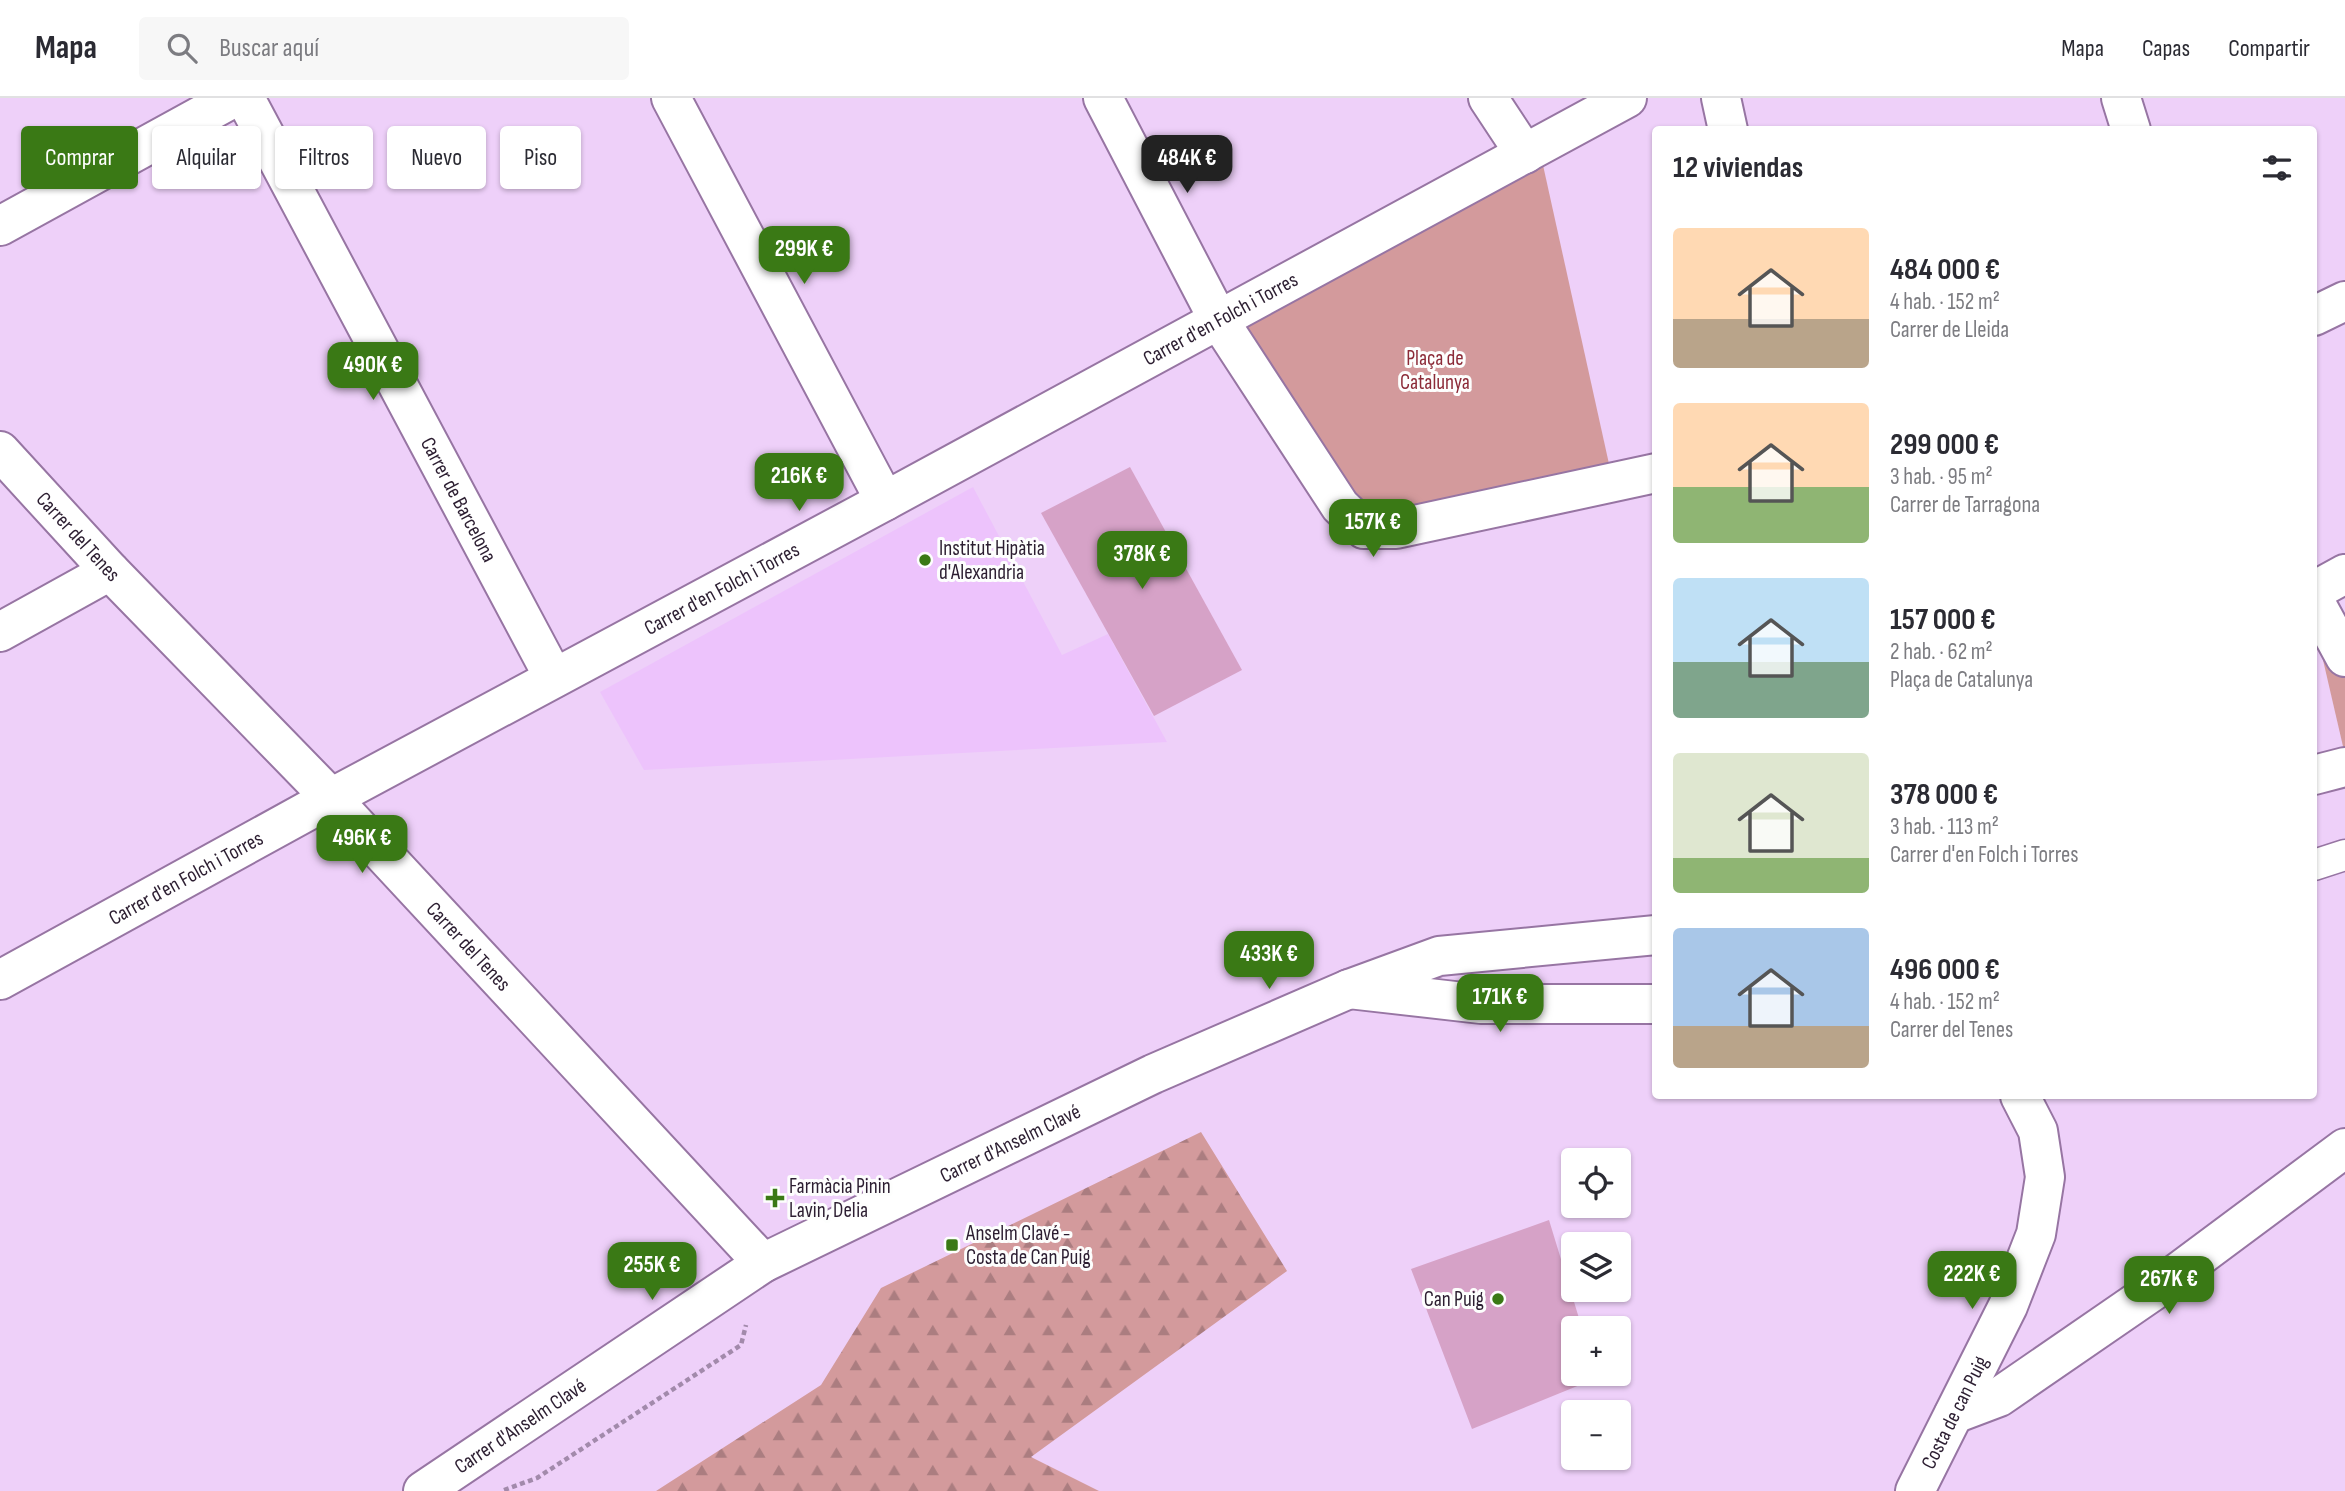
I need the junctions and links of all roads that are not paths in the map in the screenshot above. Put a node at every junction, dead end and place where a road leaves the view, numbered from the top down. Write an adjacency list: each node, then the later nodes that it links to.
1 (233, 98): 12 (street)
2 (245, 98): 25 (street, Carrer de Barcelona)
3 (671, 98): 18 (street)
4 (1103, 98): 15 (street)
5 (1488, 98): 11 (street)
6 (1627, 98): 11 (street, Carrer d'en Folch i Torres)
7 (1721, 98): 9 (street)
8 (2121, 98): 10 (street)
9 (1727, 126)
10 (2130, 126)
11 (1525, 154): 15 (street, Carrer d'en Folch i Torres)
12 (0, 226)
13 (2345, 301): 14 (street)
14 (2317, 315)
15 (1218, 319): 17 (street); 18 (street, Carrer d'en Folch i Torres)
16 (0, 451): 19 (street, Carrer del Tenes)
17 (1652, 474)
18 (886, 501): 25 (street, Carrer d'en Folch i Torres)
19 (110, 571): 23 (street); 28 (street, Carrer del Tenes)
20 (2345, 574): 21 (street)
21 (2317, 590)
22 (2317, 606): 24 (street)
23 (0, 632)
24 (2345, 657)
25 (554, 678): 28 (street, Carrer d'en Folch i Torres)
26 (2345, 767): 27 (street)
27 (2317, 774)
28 (331, 798): 32 (street, Carrer d'en Folch i Torres); 37 (street, Carrer del Tenes)
29 (2345, 855): 30 (street)
30 (2317, 864)
31 (1652, 935): 33 (street, Carrer d'Anselm Clavé)
32 (0, 980)
33 (1349, 989): 34 (street); 37 (street, Carrer d'Anselm Clavé)
34 (1652, 1004)
35 (2022, 1099): 38 (street, Costa de can Puig)
36 (2345, 1147): 38 (street)
37 (763, 1263): 39 (street, Carrer d'Anselm Clavé)
38 (1955, 1414): 40 (street, Costa de can Puig)
39 (423, 1491)
40 (1915, 1491)

